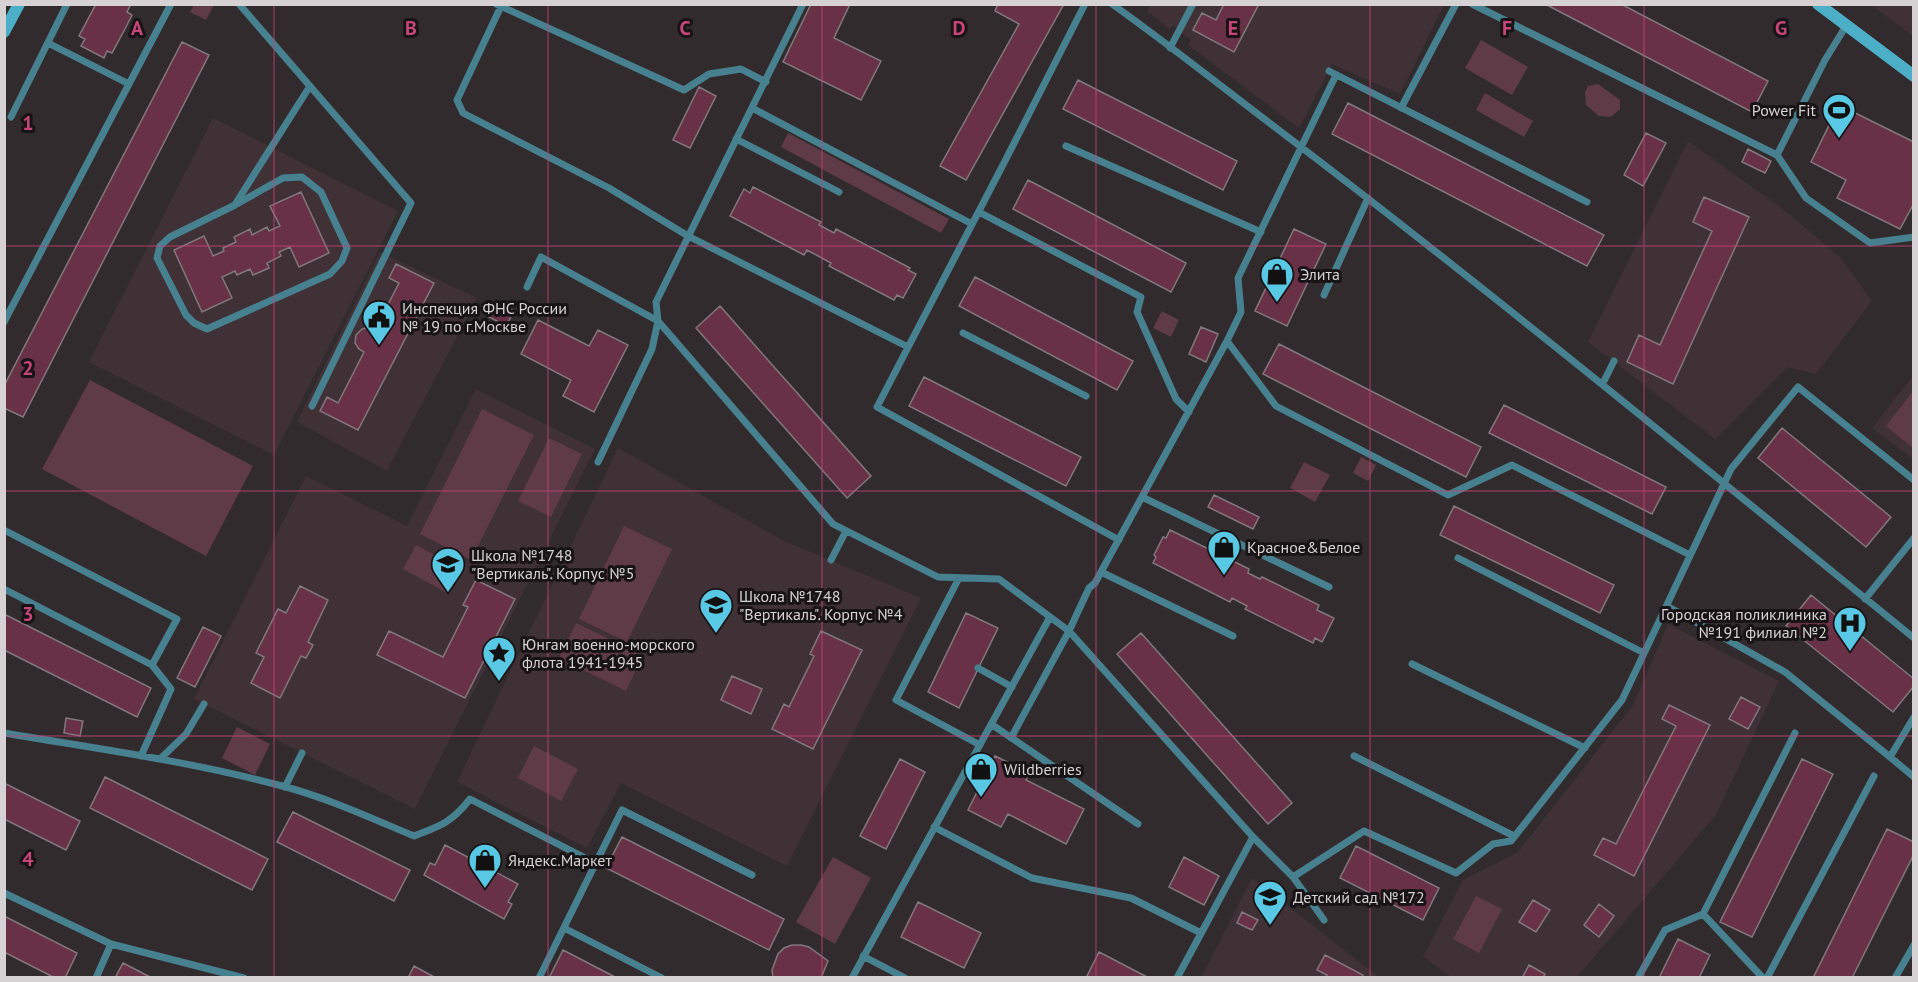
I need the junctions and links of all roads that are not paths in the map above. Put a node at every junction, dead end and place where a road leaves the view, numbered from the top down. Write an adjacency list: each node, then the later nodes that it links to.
1 (19, 4): 14 (main road)
2 (67, 4): 15 (lane)
3 (171, 4): 21 (lane)
4 (239, 4): 22 (lane)
5 (803, 4): 20 (lane)
6 (1085, 4): 34 (lane)
7 (1112, 4): 16 (lane)
8 (1193, 4): 16 (lane)
9 (1456, 4): 24 (lane)
10 (1472, 4): 29 (lane)
11 (1818, 4): 13 (main road)
12 (500, 5): 20 (lane); 37 (lane)
13 (1846, 26): 19 (main road); 29 (lane)
14 (4, 32)
15 (48, 43): 21 (lane); 25 (lane)
16 (1170, 48): 28 (lane)
17 (1329, 71): 18 (lane)
18 (1336, 75): 24 (lane); 28 (lane)
19 (1914, 76)
20 (766, 82): 23 (lane)
21 (129, 84): 42 (lane)
22 (310, 86): 33 (lane); 49 (lane)
23 (752, 108): 26 (lane); 35 (lane)
24 (1401, 108): 32 (lane)
25 (11, 117)
26 (736, 139): 30 (lane); 37 (lane)
27 (1066, 146): 36 (lane)
28 (1301, 147): 31 (lane); 36 (lane)
29 (1777, 155): 38 (lane)
30 (839, 192)
31 (1368, 198): 40 (lane); 47 (lane)
32 (1587, 202)
33 (236, 205): 33 (lane)
34 (979, 212): 35 (lane); 50 (lane)
35 (972, 224): 45 (lane)
36 (1261, 232): 44 (lane)
37 (688, 236): 41 (lane); 45 (lane)
38 (1914, 237)
39 (527, 287): 41 (lane)
40 (1324, 295)
41 (658, 321): 51 (lane); 56 (lane)
42 (4, 322)
43 (963, 333): 48 (lane)
44 (1227, 341): 50 (lane); 59 (lane)
45 (908, 347): 58 (lane)
46 (1614, 361): 47 (lane)
47 (1603, 383): 53 (lane)
48 (1086, 396)
49 (312, 406)
50 (1189, 412): 54 (lane)
51 (598, 462)
52 (1914, 480): 53 (lane)
53 (1724, 485): 59 (lane); 66 (lane)
54 (1143, 497): 58 (lane); 64 (lane)
55 (4, 530): 73 (lane)
56 (846, 531): 61 (lane); 63 (lane)
57 (1914, 538): 66 (lane)
58 (1119, 540): 62 (lane)
59 (1690, 555): 67 (lane)
60 (1458, 558): 72 (lane)
61 (831, 560)
62 (1101, 572): 69 (lane); 70 (lane)
63 (959, 578): 68 (lane); 83 (lane)
64 (1329, 587)
65 (4, 589): 73 (lane)
66 (1865, 598): 71 (lane)
67 (1667, 606): 72 (lane); 88 (lane)
68 (1050, 617): 69 (lane); 76 (lane)
69 (1069, 631): 82 (lane); 96 (lane)
70 (1233, 636)
71 (1913, 637)
72 (1644, 653): 84 (lane)
73 (152, 664): 86 (lane)
74 (1412, 664): 84 (lane)
75 (978, 668): 76 (lane)
76 (1012, 687): 79 (lane)
77 (204, 704): 89 (lane)
78 (1914, 717): 88 (lane)
79 (992, 724): 82 (lane); 83 (lane)
80 (4, 733): 86 (lane)
81 (1795, 733): 101 (lane)
82 (1011, 738): 93 (lane)
83 (980, 745): 94 (lane)
84 (1585, 748): 95 (lane)
85 (302, 753): 92 (lane)
86 (141, 756): 89 (lane)
87 (1354, 756): 95 (lane)
88 (1890, 757): 91 (lane)
89 (160, 759): 92 (lane)
90 (1874, 776): 116 (lane)
91 (1914, 777)
92 (285, 787): 97 (lane)
93 (1137, 824)
94 (934, 827): 104 (lane); 107 (lane)
95 (1514, 836): 99 (lane)
96 (1253, 837): 99 (lane); 104 (lane)
97 (595, 863): 98 (lane); 103 (lane)
98 (752, 875)
99 (1293, 877): 102 (lane)
100 (4, 892): 105 (lane)
101 (1703, 914): 115 (lane); 116 (lane)
102 (1324, 920)
103 (564, 928): 110 (lane); 111 (lane)
104 (1202, 933): 114 (lane)
105 (111, 944): 108 (lane); 109 (lane)
106 (1914, 945): 117 (lane)
107 (863, 956): 112 (lane); 113 (lane)
108 (96, 978)
109 (244, 978)
110 (539, 978)
111 (662, 978)
112 (852, 978)
113 (905, 978)
114 (1177, 978)
115 (1638, 978)
116 (1765, 978)
117 (1896, 978)

